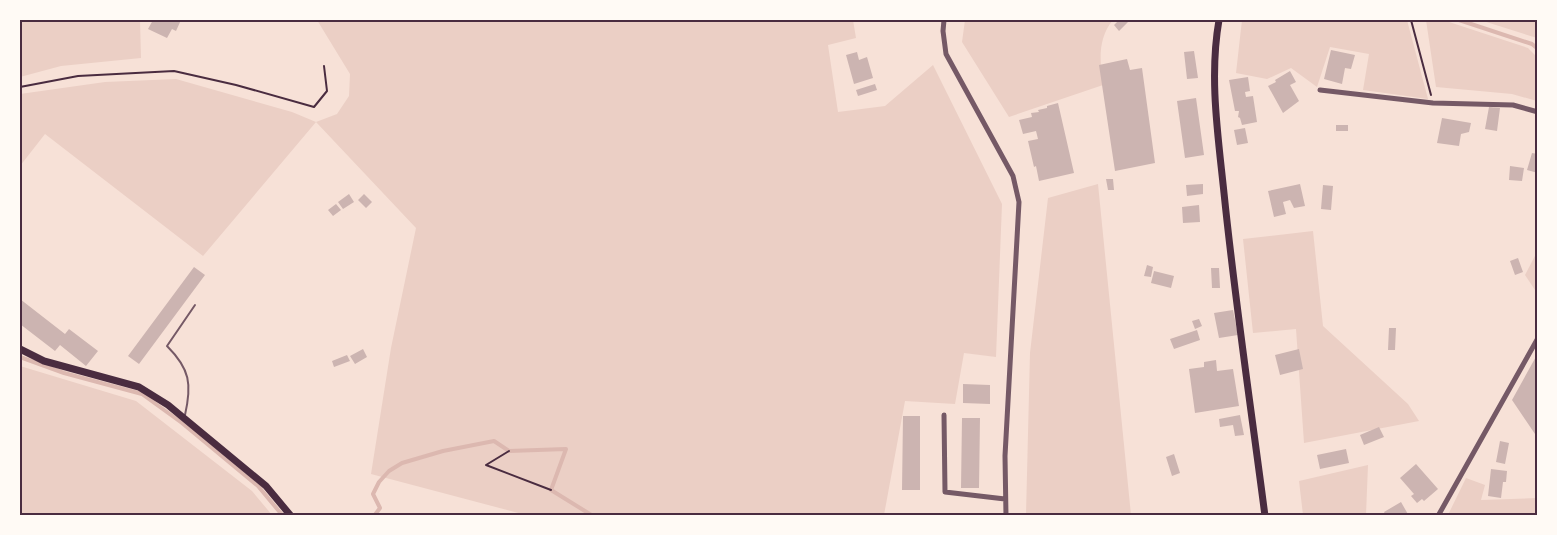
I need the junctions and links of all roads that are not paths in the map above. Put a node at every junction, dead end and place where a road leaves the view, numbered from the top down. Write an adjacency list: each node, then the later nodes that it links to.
1 (944, 20): 10 (street)
2 (1219, 20): 13 (main road)
3 (1320, 90): 4 (street)
4 (1538, 112)
5 (195, 305): 9 (lane)
6 (1538, 338): 14 (street)
7 (20, 350): 9 (main road)
8 (944, 415): 10 (street)
9 (184, 418): 11 (main road)
10 (1005, 499): 12 (street)
11 (291, 516)
12 (1006, 516)
13 (1265, 516)
14 (1438, 516)

